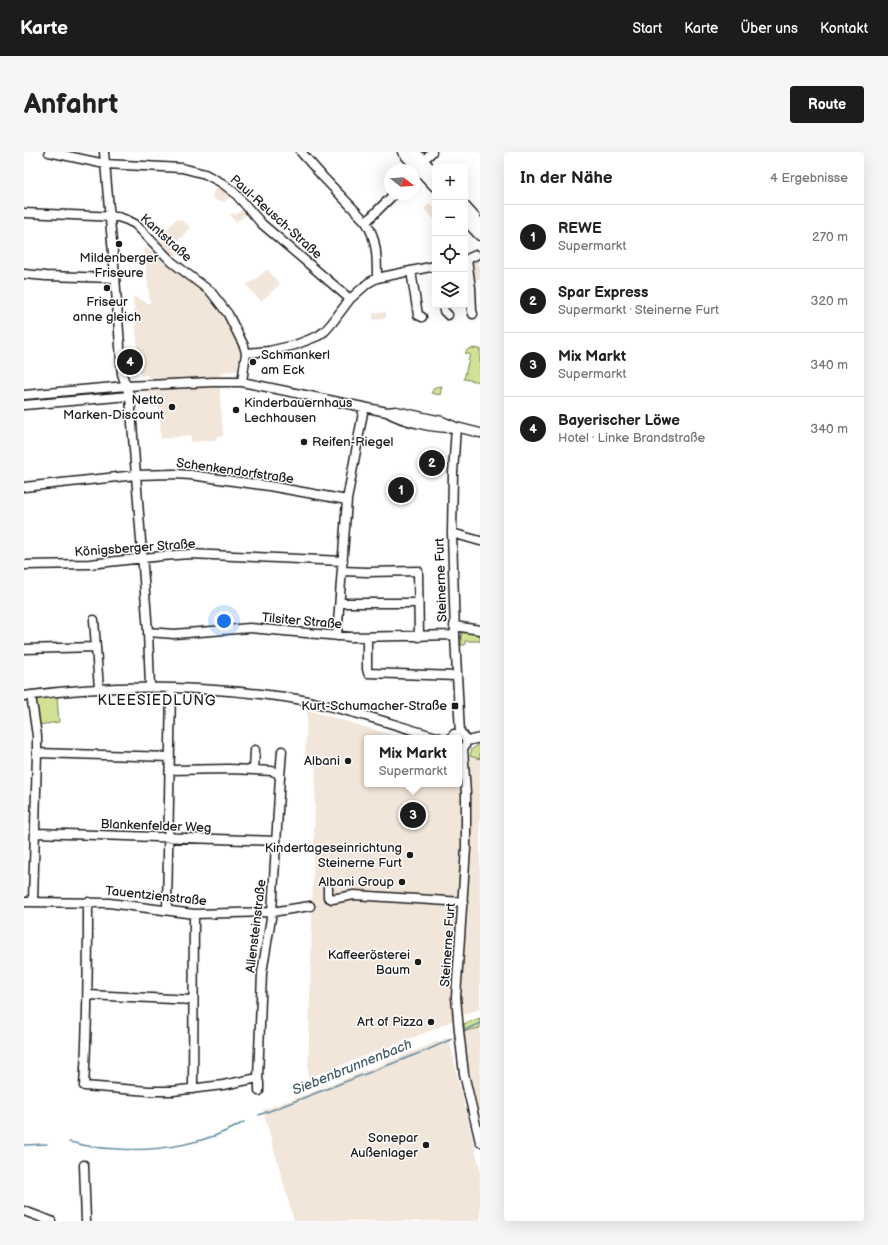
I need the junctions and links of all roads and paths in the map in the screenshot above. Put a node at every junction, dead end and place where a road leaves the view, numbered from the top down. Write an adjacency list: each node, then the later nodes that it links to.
1 (49, 152): 6 (street, Paul-Reusch-Straße)
2 (104, 152): 6 (street)
3 (301, 152): 13 (street)
4 (403, 152): 8 (main road)
5 (416, 152): 7 (main road)
6 (105, 164): 12 (street); 25 (street, Paul-Reusch-Straße)
7 (432, 171)
8 (432, 183)
9 (388, 200): 13 (street)
10 (468, 210): 15 (main road)
11 (24, 213): 12 (street, Kantstraße)
12 (110, 216): 23 (street); 30 (street, Kantstraße)
13 (366, 222): 24 (street)
14 (468, 222): 16 (main road)
15 (480, 224)
16 (480, 235)
17 (476, 255): 18 (street)
18 (468, 259)
19 (432, 267): 20 (street)
20 (411, 271): 24 (street); 29 (street)
21 (468, 271): 27 (street)
22 (24, 274): 23 (street)
23 (115, 278): 32 (street)
24 (377, 278): 25 (street)
25 (350, 299): 30 (street)
26 (444, 308): 28 (street)
27 (473, 314)
28 (448, 315)
29 (422, 317)
30 (246, 353): 31 (street)
31 (242, 382): 32 (street); 36 (street)
32 (126, 386): 33 (street); 34 (street)
33 (24, 395)
34 (130, 396): 35 (street); 39 (street)
35 (24, 405)
36 (364, 407): 37 (street); 41 (street)
37 (456, 427): 38 (street); 42 (street, Steinerne Furt)
38 (480, 432)
39 (136, 475): 40 (street, Schenkendorfstraße); 41 (street, Schenkendorfstraße); 44 (street)
40 (24, 487)
41 (348, 500): 45 (street)
42 (452, 533): 43 (street); 51 (street, Steinerne Furt)
43 (480, 541)
44 (142, 558): 45 (street, Königsberger Straße); 46 (street, Königsberger Straße); 53 (street)
45 (343, 561): 47 (street)
46 (24, 566)
47 (342, 571): 48 (street); 49 (street)
48 (340, 603): 49 (street); 55 (street)
49 (418, 603): 56 (street)
50 (94, 620): 58 (street)
51 (454, 626): 52 (street); 54 (street, Steinerne Furt)
52 (480, 630)
53 (148, 632): 55 (street, Tilsiter Straße); 61 (street)
54 (455, 635): 56 (street, Tilsiter Straße); 60 (street, Steinerne Furt)
55 (337, 636): 57 (street, Tilsiter Straße)
56 (419, 636): 57 (street, Tilsiter Straße)
57 (366, 638): 60 (street)
58 (96, 647): 59 (street); 63 (street)
59 (24, 649)
60 (457, 676): 65 (street, Steinerne Furt)
61 (150, 687): 62 (street); 63 (street)
62 (171, 688): 66 (street); 73 (street)
63 (99, 689): 64 (street)
64 (27, 696): 72 (street)
65 (460, 733): 67 (street); 69 (street)
66 (430, 735)
67 (453, 735)
68 (480, 738): 69 (street)
69 (463, 746): 84 (street, Steinerne Furt)
70 (255, 750): 75 (street)
71 (282, 751): 76 (street, Allensteinstraße)
72 (37, 753): 73 (street); 77 (street)
73 (170, 757): 74 (street)
74 (170, 770): 75 (street); 78 (street)
75 (254, 770): 76 (street)
76 (280, 777): 79 (street, Allensteinstraße)
77 (36, 833): 78 (street, Blankenfelder Weg); 82 (street)
78 (169, 838): 79 (street, Blankenfelder Weg); 86 (street)
79 (276, 841): 87 (street, Allensteinstraße)
80 (328, 888): 84 (street)
81 (24, 902): 82 (street, Tauentzienstraße)
82 (33, 902): 83 (street, Tauentzienstraße)
83 (88, 902): 86 (street, Tauentzienstraße); 89 (street)
84 (462, 902): 94 (street, Steinerne Furt)
85 (310, 906): 87 (street, Tauentzienstraße)
86 (167, 910): 88 (street, Tauentzienstraße)
87 (272, 912): 88 (street, Tauentzienstraße); 91 (street, Allensteinstraße)
88 (194, 914): 90 (street)
89 (88, 995): 90 (street); 92 (street)
90 (193, 1000): 92 (street)
91 (258, 1078): 92 (street); 93 (street, Allensteinstraße)
92 (194, 1089)
93 (259, 1092)
94 (480, 1142)
95 (84, 1165): 98 (street)
96 (24, 1211): 97 (street)
97 (51, 1221)
98 (86, 1221)

